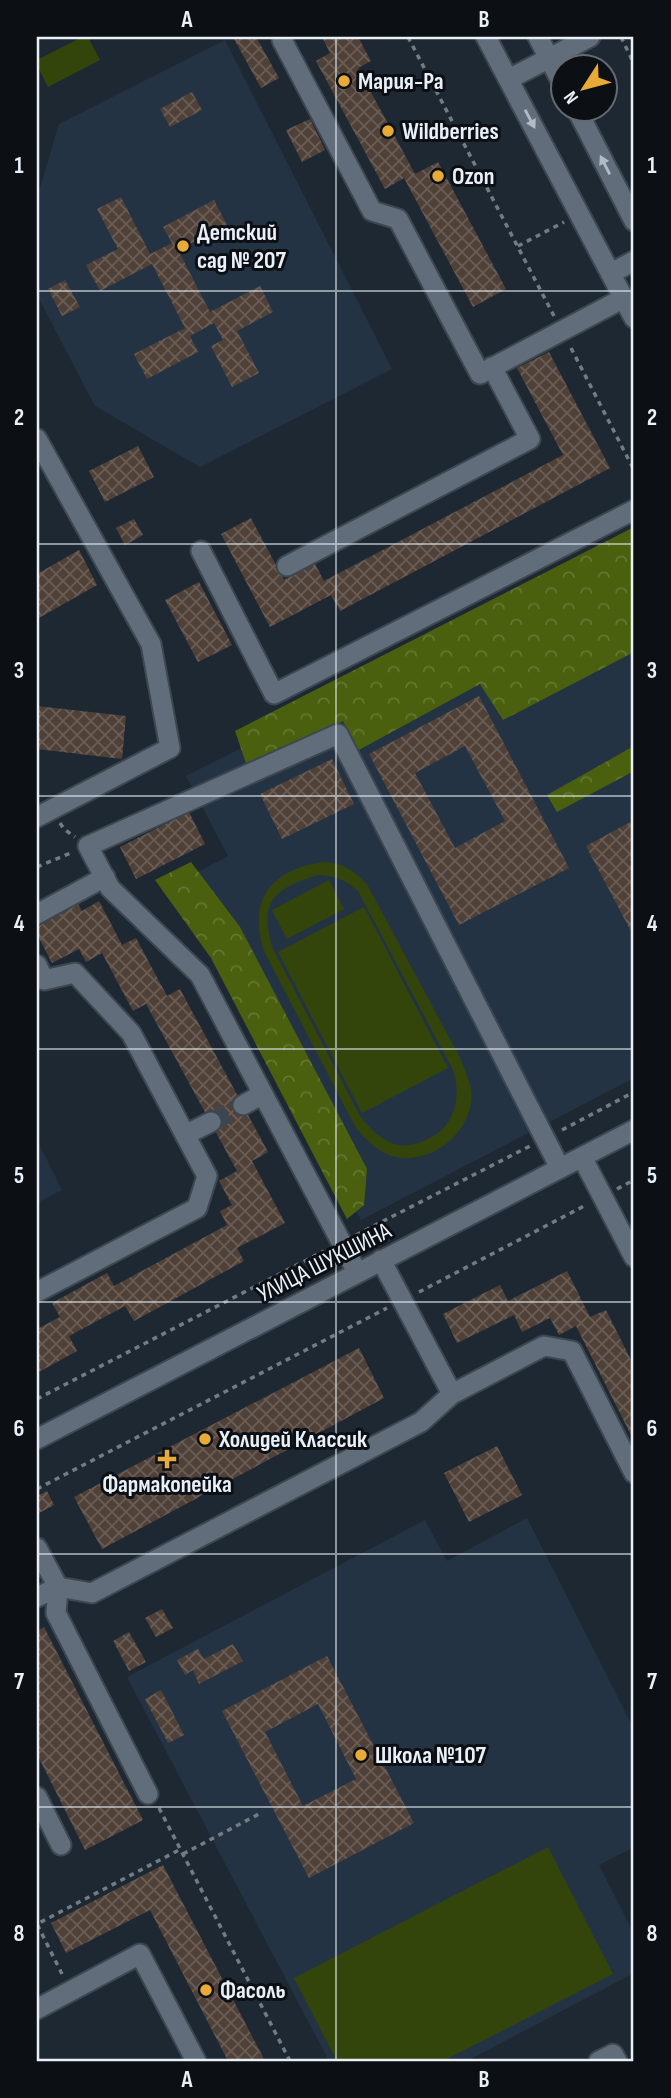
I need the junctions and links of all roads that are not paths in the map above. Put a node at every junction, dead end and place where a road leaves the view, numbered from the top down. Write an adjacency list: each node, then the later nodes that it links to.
1 (283, 37): 15 (street)
2 (486, 37): 8 (street)
3 (538, 37): 6 (street)
4 (590, 37): 5 (street)
5 (561, 52)
6 (548, 56)
7 (548, 59): 8 (street)
8 (509, 79): 12 (street, one-way to 12)
9 (583, 122): 10 (street, one-way to 9)
10 (634, 221)
11 (634, 261): 12 (street)
12 (611, 273): 13 (street)
13 (624, 298): 14 (street); 15 (street)
14 (634, 318)
15 (492, 367): 19 (street)
16 (37, 439): 20 (street)
17 (634, 510): 18 (street)
18 (201, 551)
19 (287, 566)
20 (45, 813)
21 (105, 877): 22 (street); 24 (street); 30 (street)
22 (37, 915)
23 (37, 965): 28 (street)
24 (263, 1094): 25 (street); 33 (street)
25 (243, 1105)
26 (211, 1122): 28 (street)
27 (634, 1130): 29 (street, УЛИЦА ШУКШИНА)
28 (185, 1135): 34 (street)
29 (582, 1157): 30 (street, УЛИЦА ШУКШИНА); 31 (street)
30 (560, 1168): 32 (street, УЛИЦА ШУКШИНА)
31 (634, 1257)
32 (381, 1260): 33 (street, УЛИЦА ШУКШИНА); 35 (street)
33 (357, 1272): 36 (street, УЛИЦА ШУКШИНА)
34 (37, 1292)
35 (452, 1394): 37 (street); 39 (street)
36 (37, 1439)
37 (634, 1473)
38 (37, 1548): 39 (street)
39 (58, 1587): 40 (street); 41 (street)
40 (37, 1597)
41 (151, 1796)
42 (37, 1797): 43 (street)
43 (61, 1845)
44 (37, 2009): 45 (street)
45 (196, 2061)
46 (598, 2061): 47 (street)
47 (617, 2061)

